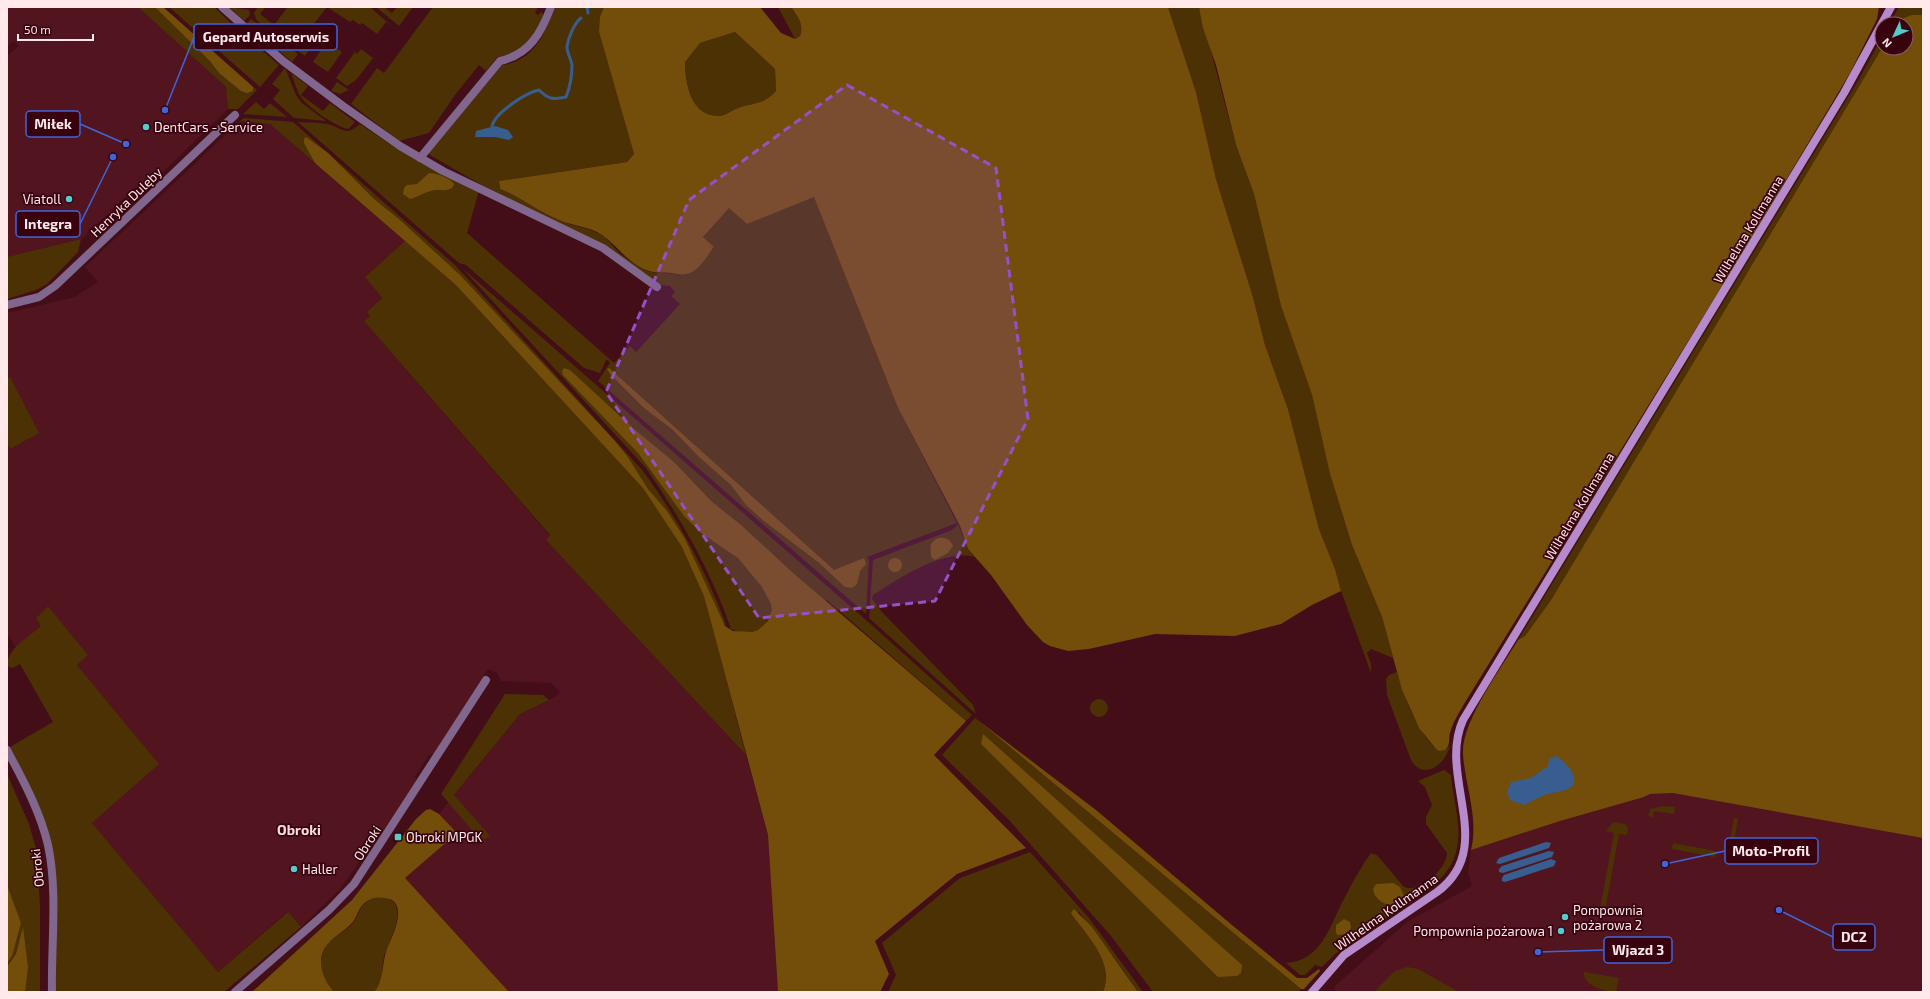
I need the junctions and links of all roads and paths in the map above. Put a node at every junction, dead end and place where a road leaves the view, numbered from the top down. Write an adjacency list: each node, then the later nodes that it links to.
1 (222, 7): 5 (street)
2 (551, 7): 5 (street)
3 (1891, 7): 12 (street, Wilhelma Kollmanna)
4 (235, 115): 7 (street, Henryka Dulęby)
5 (420, 158): 6 (street)
6 (657, 287)
7 (7, 306)
8 (486, 680): 11 (street, Obroki)
9 (7, 750): 10 (street, Obroki)
10 (52, 992)
11 (235, 992)
12 (1312, 992)

